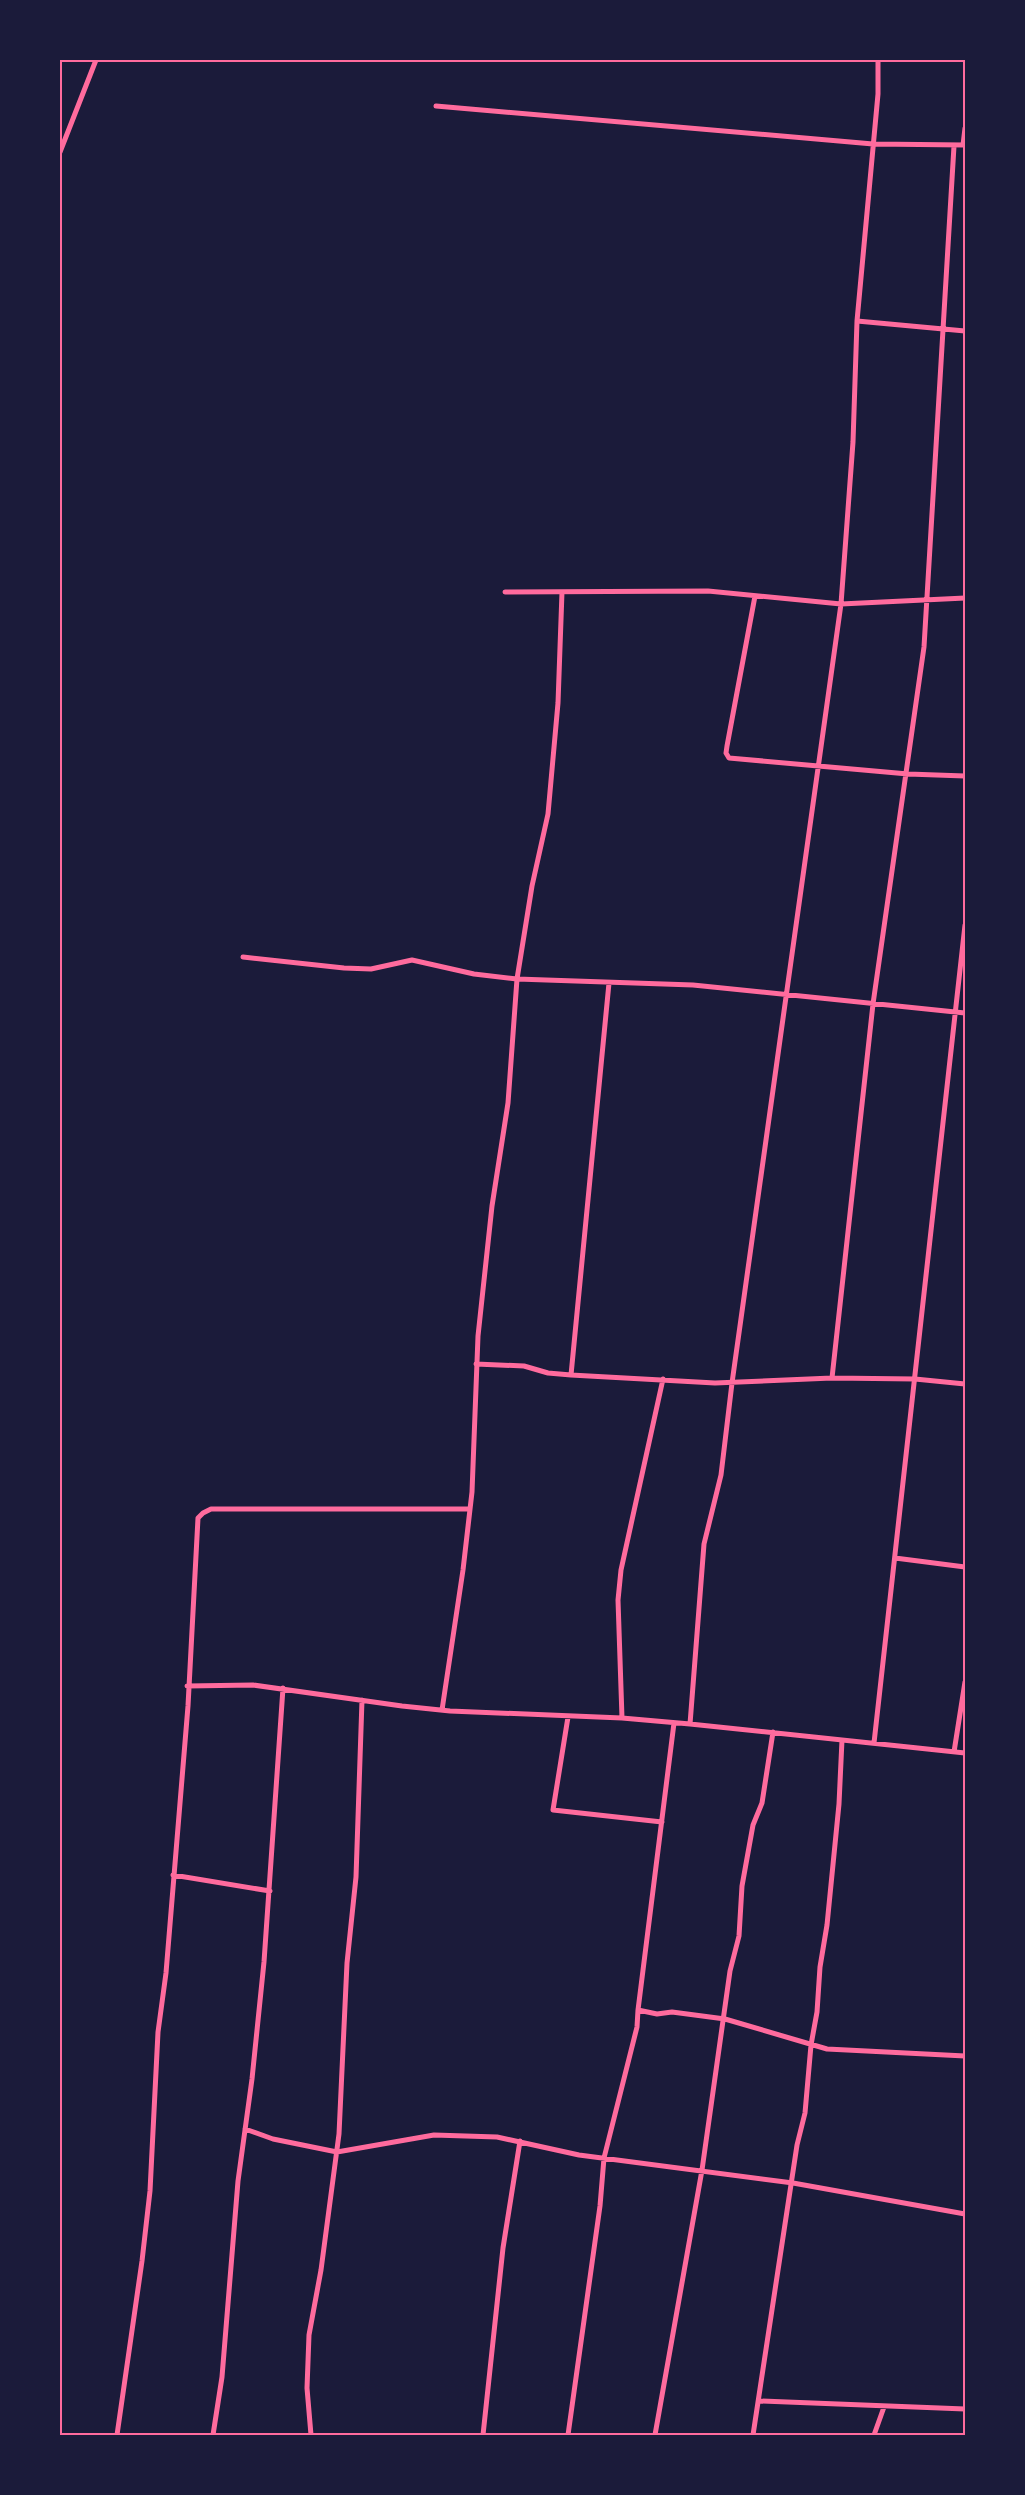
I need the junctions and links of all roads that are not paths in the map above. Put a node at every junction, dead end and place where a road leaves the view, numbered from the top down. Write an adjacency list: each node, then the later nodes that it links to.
1 (96, 60): 8 (street)
2 (878, 60): 5 (street)
3 (436, 106): 5 (street)
4 (965, 128): 6 (street)
5 (873, 144): 7 (street); 9 (street)
6 (964, 145): 7 (street)
7 (954, 146): 10 (street)
8 (60, 152)
9 (857, 321): 10 (street); 17 (street)
10 (942, 328): 11 (street); 16 (street)
11 (965, 331)
12 (505, 592): 13 (street)
13 (562, 592): 14 (street); 23 (street)
14 (755, 596): 17 (street); 18 (street)
15 (965, 598): 16 (street)
16 (928, 599): 17 (street); 19 (street)
17 (840, 604): 18 (street)
18 (818, 765): 19 (street); 25 (street)
19 (908, 774): 20 (street); 26 (street)
20 (965, 776)
21 (965, 924): 27 (street)
22 (242, 956): 23 (street)
23 (517, 979): 24 (street); 29 (street)
24 (608, 983): 25 (street); 30 (street)
25 (785, 994): 26 (street); 34 (street)
26 (873, 1004): 27 (street); 31 (street)
27 (955, 1012): 28 (street); 33 (street)
28 (965, 1013)
29 (476, 1364): 30 (street); 36 (street)
30 (571, 1375): 32 (street)
31 (832, 1378): 33 (street); 34 (street)
32 (663, 1379): 34 (street); 45 (street)
33 (914, 1379): 35 (street); 37 (street)
34 (732, 1383): 47 (street)
35 (965, 1384)
36 (470, 1509): 40 (street); 43 (street)
37 (894, 1558): 38 (street); 50 (street)
38 (965, 1567)
39 (965, 1682): 51 (street)
40 (187, 1686): 41 (street); 54 (street)
41 (283, 1688): 42 (street); 55 (street)
42 (362, 1700): 43 (street); 62 (street)
43 (442, 1710): 44 (street)
44 (568, 1717): 45 (street); 53 (street)
45 (622, 1718): 46 (street)
46 (674, 1723): 47 (street); 53 (street)
47 (690, 1724): 48 (street)
48 (772, 1732): 49 (street); 57 (street)
49 (842, 1740): 50 (street); 58 (street)
50 (874, 1743): 51 (street)
51 (954, 1752): 52 (street)
52 (965, 1753)
53 (662, 1822): 56 (street)
54 (173, 1875): 55 (street); 70 (street)
55 (270, 1892): 60 (street)
56 (638, 2010): 57 (street); 63 (street)
57 (725, 2019): 58 (street); 64 (street)
58 (811, 2045): 59 (street); 65 (street)
59 (965, 2056)
60 (245, 2129): 62 (street); 71 (street)
61 (520, 2141): 62 (street); 63 (street); 73 (street)
62 (337, 2152): 72 (street)
63 (604, 2158): 64 (street); 74 (street)
64 (702, 2170): 65 (street); 75 (street)
65 (793, 2183): 66 (street); 67 (street)
66 (965, 2214)
67 (759, 2401): 68 (street); 76 (street)
68 (884, 2407): 69 (street); 77 (street)
69 (965, 2409)
70 (117, 2435)
71 (213, 2435)
72 (311, 2435)
73 (483, 2435)
74 (568, 2435)
75 (655, 2435)
76 (753, 2435)
77 (874, 2435)

